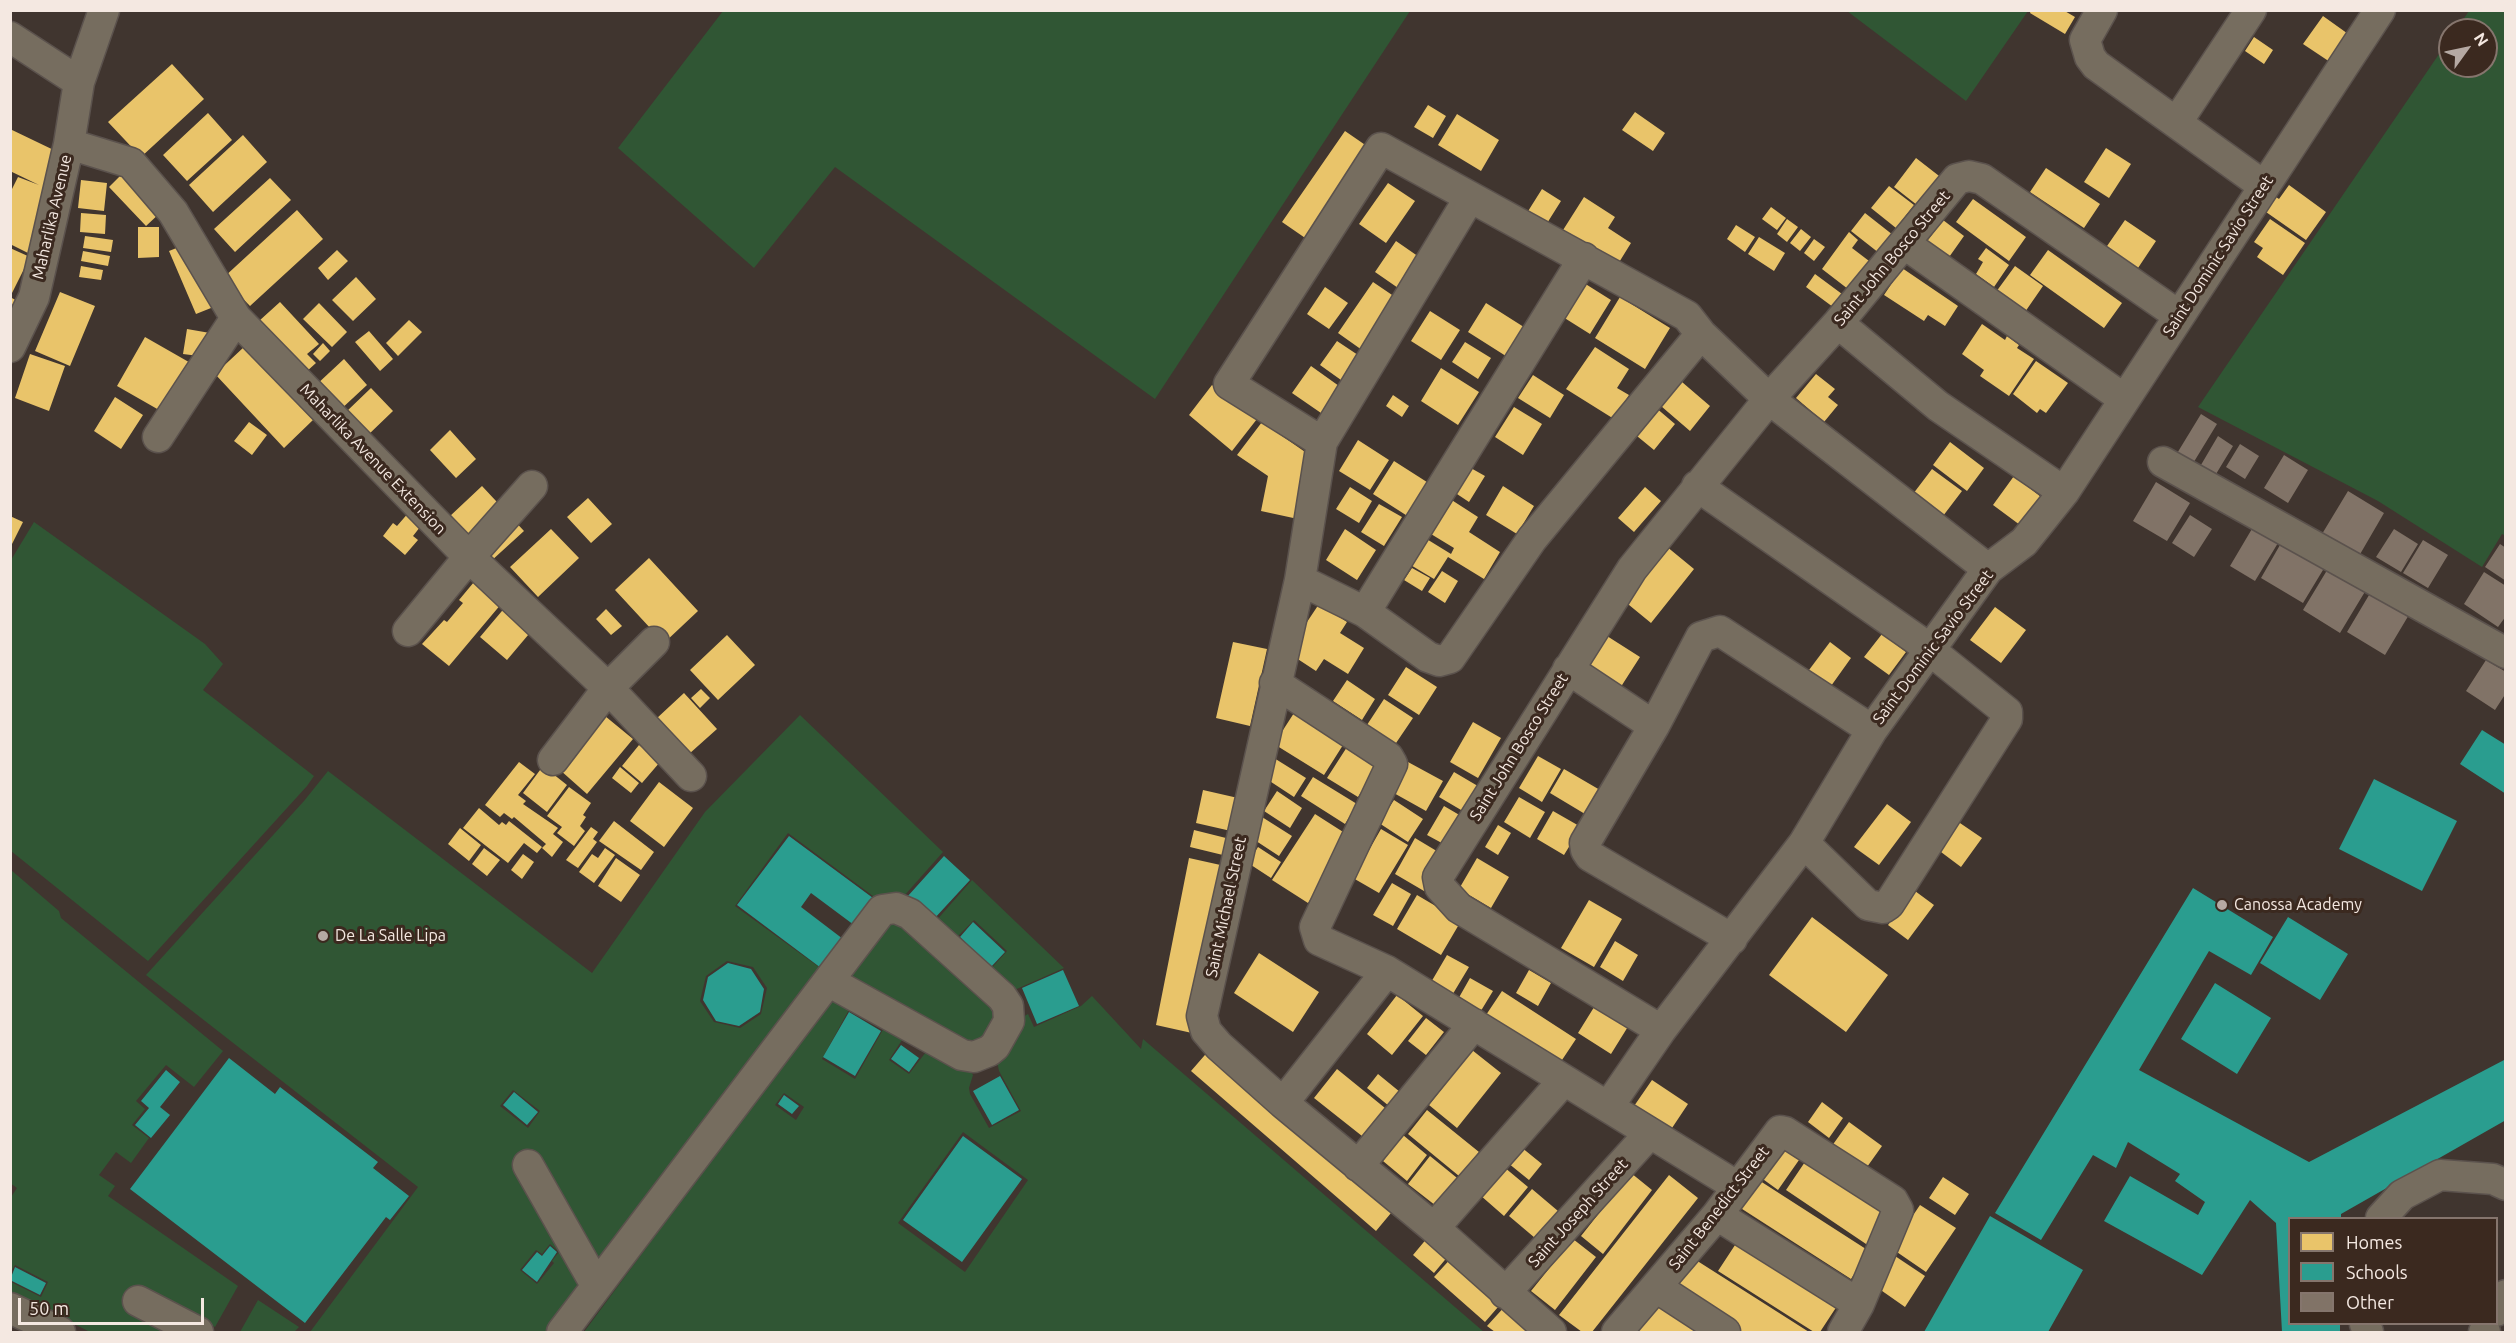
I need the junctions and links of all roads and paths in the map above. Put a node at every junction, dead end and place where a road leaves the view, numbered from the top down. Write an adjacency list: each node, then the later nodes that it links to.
1 (104, 10): 6 (street, Maharlika Avenue)
2 (2102, 10): 7 (street)
3 (2251, 10): 7 (street)
4 (2380, 10): 9 (street, Saint Dominic Savio Street)
5 (10, 37): 6 (street)
6 (79, 82): 8 (street, Maharlika Avenue)
7 (2177, 122): 9 (street)
8 (69, 144): 14 (street, Maharlika Avenue Extension); 17 (street, Maharlika Avenue)
9 (2264, 186): 13 (street, Saint Dominic Savio Street)
10 (1470, 197): 12 (street); 21 (street); 21 (street)
11 (1905, 244): 13 (street, Saint John Bosco Street); 15 (street, Saint John Bosco Street); 19 (street)
12 (1584, 258): 16 (street); 29 (street)
13 (2178, 315): 19 (street, Saint Dominic Savio Street)
14 (236, 318): 20 (street); 26 (street, Maharlika Avenue Extension)
15 (1838, 323): 18 (street, Saint John Bosco Street); 25 (street)
16 (1701, 334): 18 (street); 29 (street)
17 (10, 347)
18 (1769, 399): 24 (street, Saint John Bosco Street); 27 (street)
19 (2124, 399): 25 (street, Saint Dominic Savio Street)
20 (158, 436)
21 (1322, 442): 28 (street, Saint Michael Street)
22 (2163, 462): 33 (street)
23 (532, 486): 26 (street)
24 (1697, 486): 32 (street); 34 (street, Saint John Bosco Street)
25 (2064, 492): 27 (street, Saint Dominic Savio Street)
26 (469, 557): 30 (street); 36 (street, Maharlika Avenue Extension)
27 (1988, 569): 32 (street, Saint Dominic Savio Street)
28 (1300, 580): 29 (street); 35 (street, Saint Michael Street)
29 (1365, 612)
30 (408, 632)
31 (654, 642): 36 (street)
32 (1930, 650): 38 (street, Saint Dominic Savio Street); 41 (street)
33 (2505, 653)
34 (1568, 669): 37 (street); 46 (street, Saint John Bosco Street)
35 (1275, 683): 43 (street); 48 (street, Saint Michael Street)
36 (608, 688): 39 (street); 40 (street, Maharlika Avenue Extension)
37 (1654, 726): 38 (street); 42 (street)
38 (1872, 730): 41 (street, Saint Dominic Savio Street)
39 (553, 760)
40 (691, 776)
41 (1804, 843): 42 (street, Saint Dominic Savio Street)
42 (1732, 939): 46 (street, Saint Dominic Savio Street)
43 (1387, 971): 45 (street); 48 (street)
44 (830, 982): 44 (street); 58 (street)
45 (1473, 1024): 47 (street); 52 (street)
46 (1661, 1030): 49 (street, Saint Dominic Savio Street)
47 (1564, 1080): 49 (street); 57 (street)
48 (1283, 1103): 52 (street, Saint Michael Street)
49 (1608, 1107): 50 (street)
50 (1650, 1133): 54 (street); 60 (street, Saint Joseph Street)
51 (528, 1166): 58 (street)
52 (1358, 1166): 57 (street, Saint Michael Street)
53 (2505, 1185): 56 (street)
54 (1738, 1187): 55 (street, Saint Benedict Street); 62 (street, Saint Benedict Street)
55 (1717, 1215): 59 (street, Saint Benedict Street); 62 (street)
56 (2382, 1217)
57 (1434, 1228): 60 (street, Saint Michael Street)
58 (596, 1285): 66 (street)
59 (1656, 1287): 68 (street, Saint Benedict Street); 69 (street)
60 (1505, 1293): 67 (street, Saint Michael Street)
61 (138, 1301): 65 (street)
62 (1859, 1304): 70 (street, Saint Benedict Street)
63 (10, 1308): 64 (street)
64 (60, 1332)
65 (198, 1332)
66 (562, 1332)
67 (1551, 1332)
68 (1617, 1332)
69 (1725, 1332)
70 (1843, 1332)

